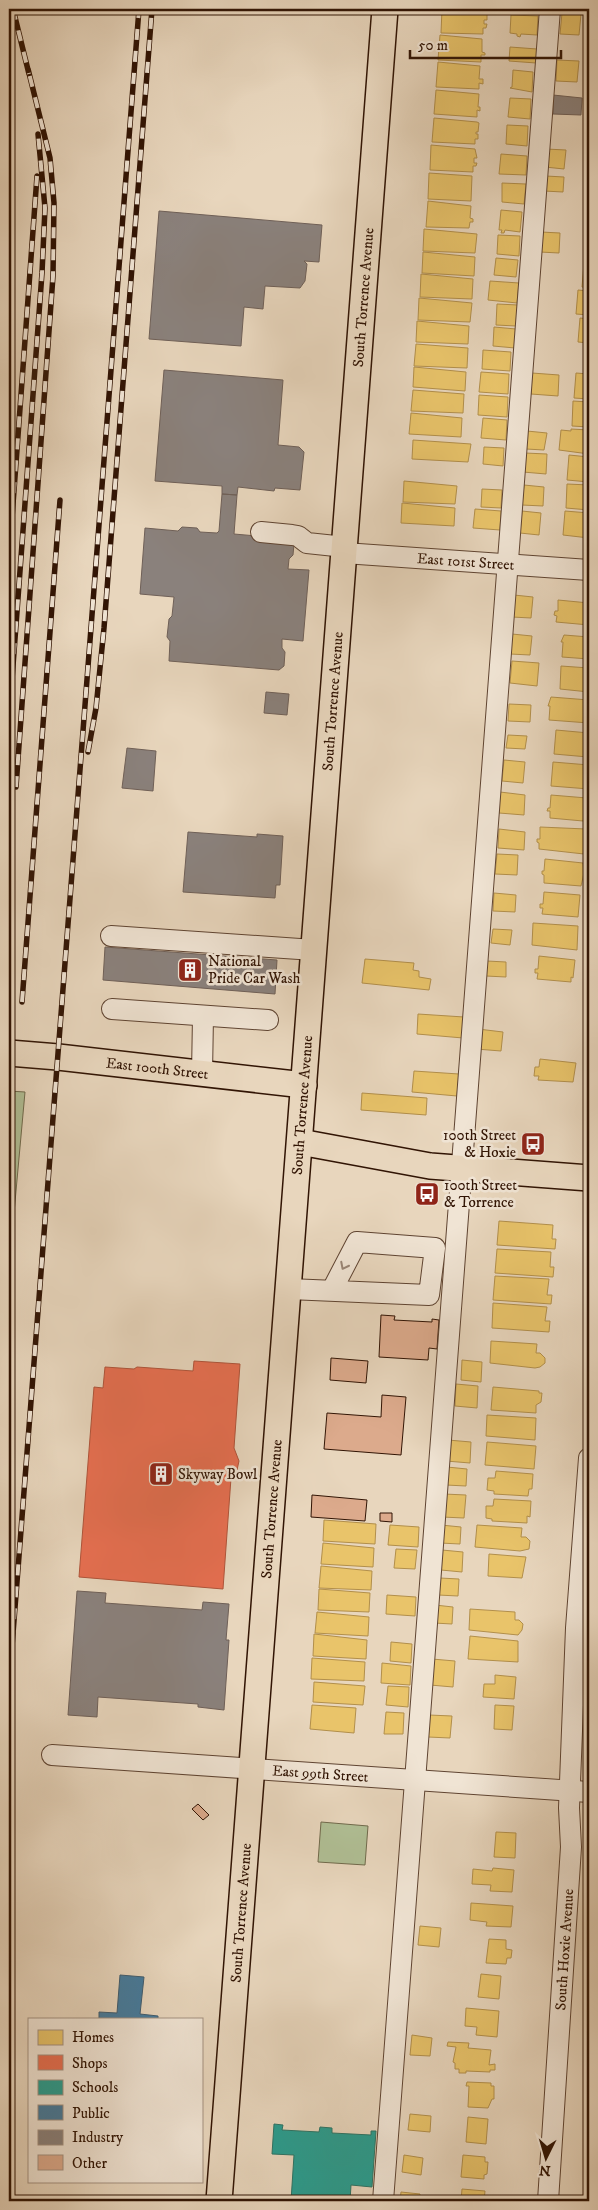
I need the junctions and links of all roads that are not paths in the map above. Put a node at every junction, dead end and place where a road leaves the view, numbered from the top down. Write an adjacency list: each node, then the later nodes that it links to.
1 (385, 9): 4 (main road, South Torrence Avenue)
2 (550, 9): 5 (street)
3 (261, 532): 4 (street, East 101st Street)
4 (344, 550): 5 (street, East 101st Street); 8 (main road, South Torrence Avenue)
5 (508, 564): 6 (street, East 101st Street); 16 (street)
6 (589, 570)
7 (111, 936): 8 (street)
8 (314, 950): 14 (main road, South Torrence Avenue)
9 (112, 1009): 10 (street)
10 (203, 1016): 11 (street); 13 (street)
11 (268, 1020)
12 (9, 1053): 13 (main road, East 100th Street)
13 (202, 1074): 14 (main road, East 100th Street)
14 (304, 1085): 15 (main road, South Torrence Avenue)
15 (300, 1142): 16 (main road); 18 (main road, South Torrence Avenue)
16 (462, 1170): 17 (main road); 23 (street)
17 (589, 1178)
18 (289, 1289): 19 (street); 22 (main road, South Torrence Avenue)
19 (332, 1290): 19 (street, one-way to 19)
20 (589, 1458): 24 (street, South Hoxie Avenue)
21 (52, 1755): 22 (street, East 99th Street)
22 (251, 1769): 23 (street, East 99th Street); 25 (main road, South Torrence Avenue)
23 (415, 1780): 24 (street, East 99th Street); 26 (street)
24 (580, 1792): 27 (street, South Hoxie Avenue)
25 (219, 2201)
26 (383, 2201)
27 (548, 2201)

